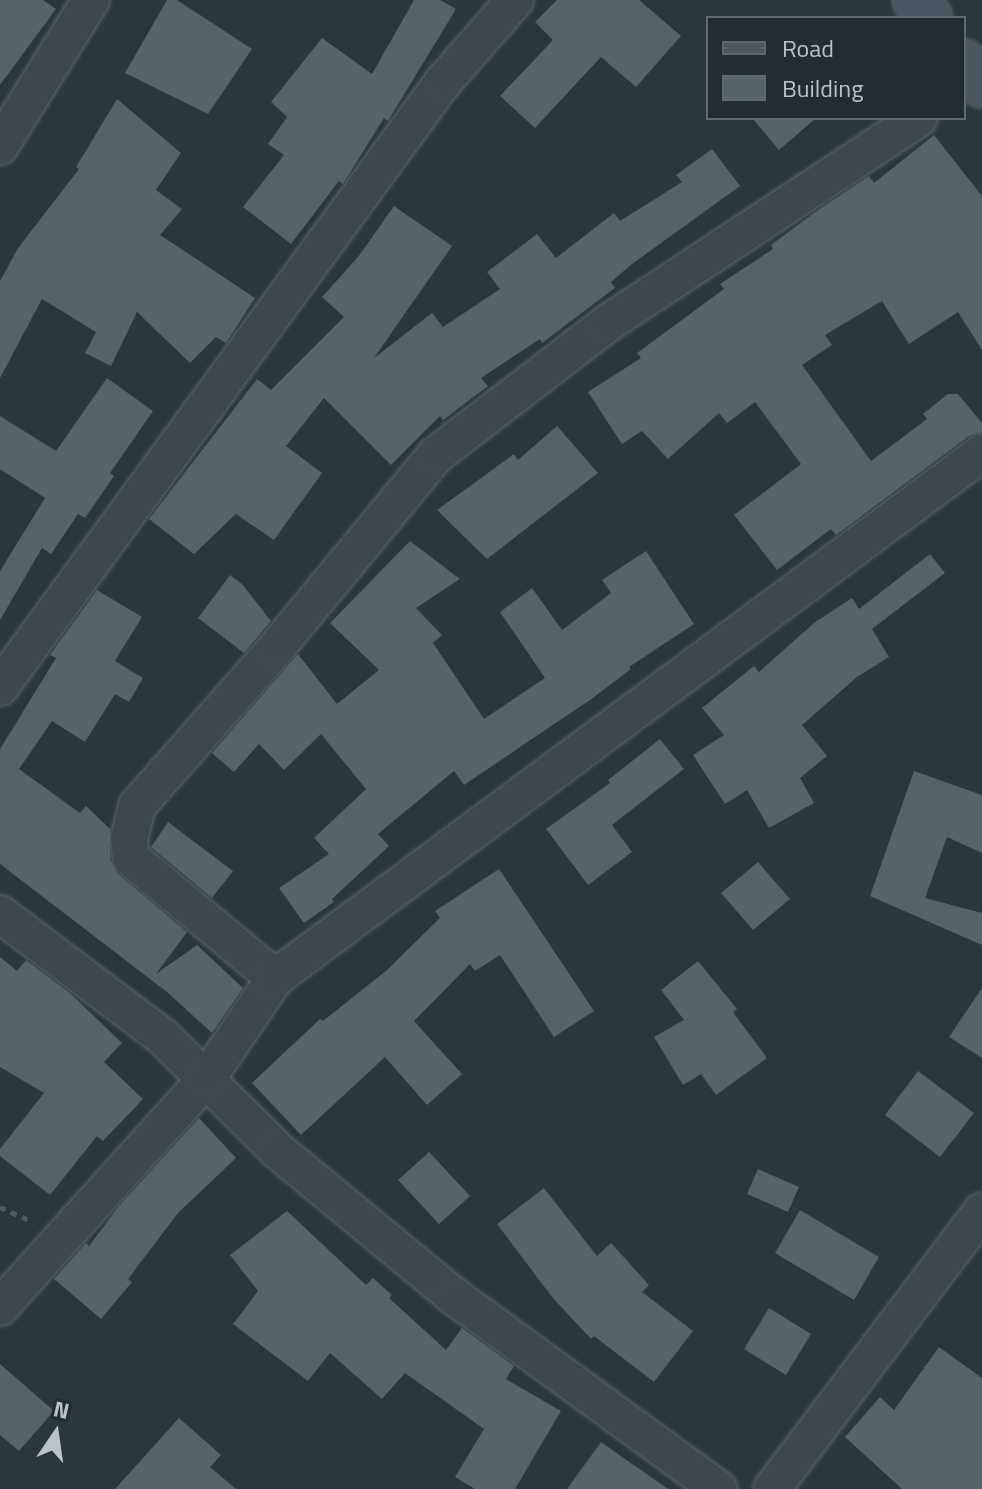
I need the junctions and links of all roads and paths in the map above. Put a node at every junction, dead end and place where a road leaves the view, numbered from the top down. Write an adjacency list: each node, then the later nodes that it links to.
1 (91, 0): 6 (street)
2 (515, 0): 8 (street)
3 (915, 0): 4 (street)
4 (928, 16)
5 (916, 120): 10 (street)
6 (0, 146)
7 (982, 453): 10 (street)
8 (0, 687)
9 (0, 914): 11 (street)
10 (275, 978): 11 (street)
11 (208, 1077): 13 (street); 14 (street)
12 (982, 1211): 15 (street)
13 (0, 1307)
14 (718, 1489)
15 (772, 1489)

